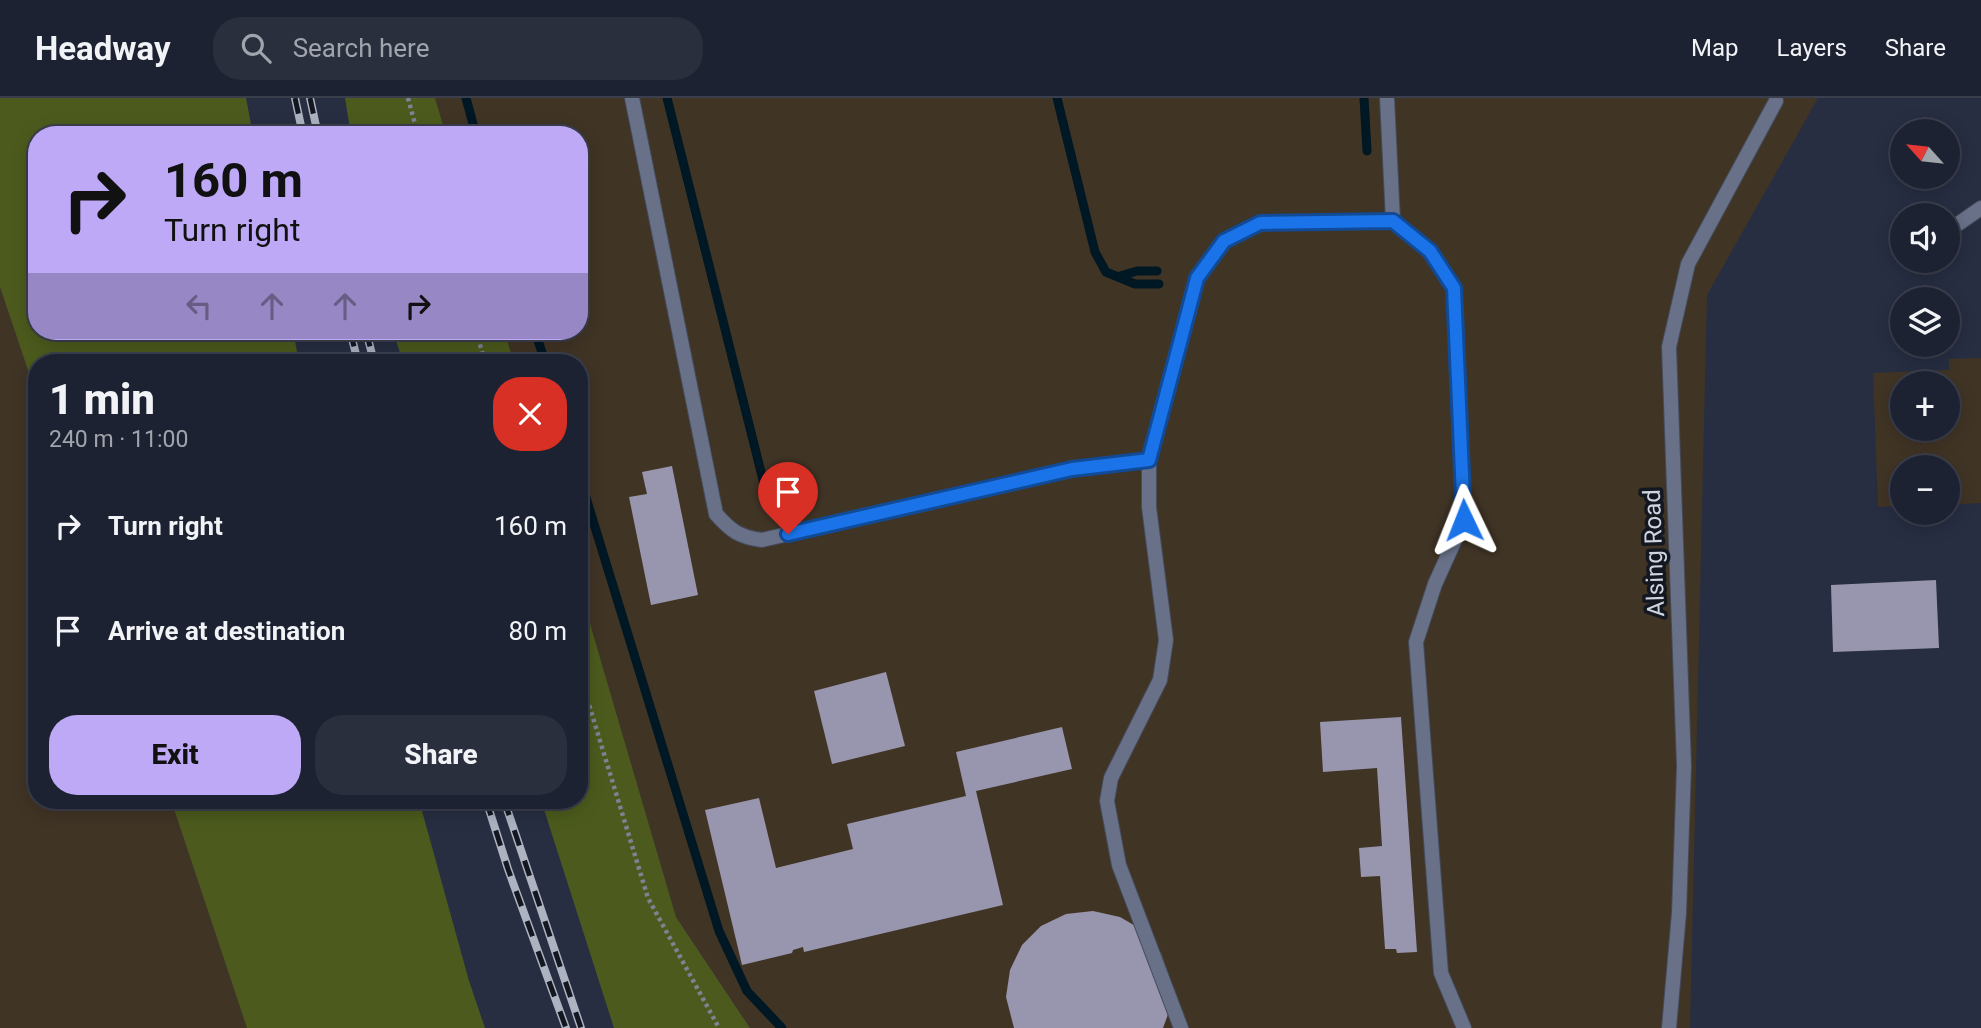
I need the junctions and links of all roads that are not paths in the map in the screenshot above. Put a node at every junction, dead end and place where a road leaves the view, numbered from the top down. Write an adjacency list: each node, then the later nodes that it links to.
1 (632, 98): 7 (lane)
2 (1387, 98): 5 (lane)
3 (1777, 99): 10 (lane, Alsing Road)
4 (1981, 208): 6 (lane)
5 (1393, 221): 7 (lane); 9 (lane)
6 (1960, 223)
7 (1149, 460): 8 (lane)
8 (1181, 1028)
9 (1464, 1028)
10 (1669, 1028)

